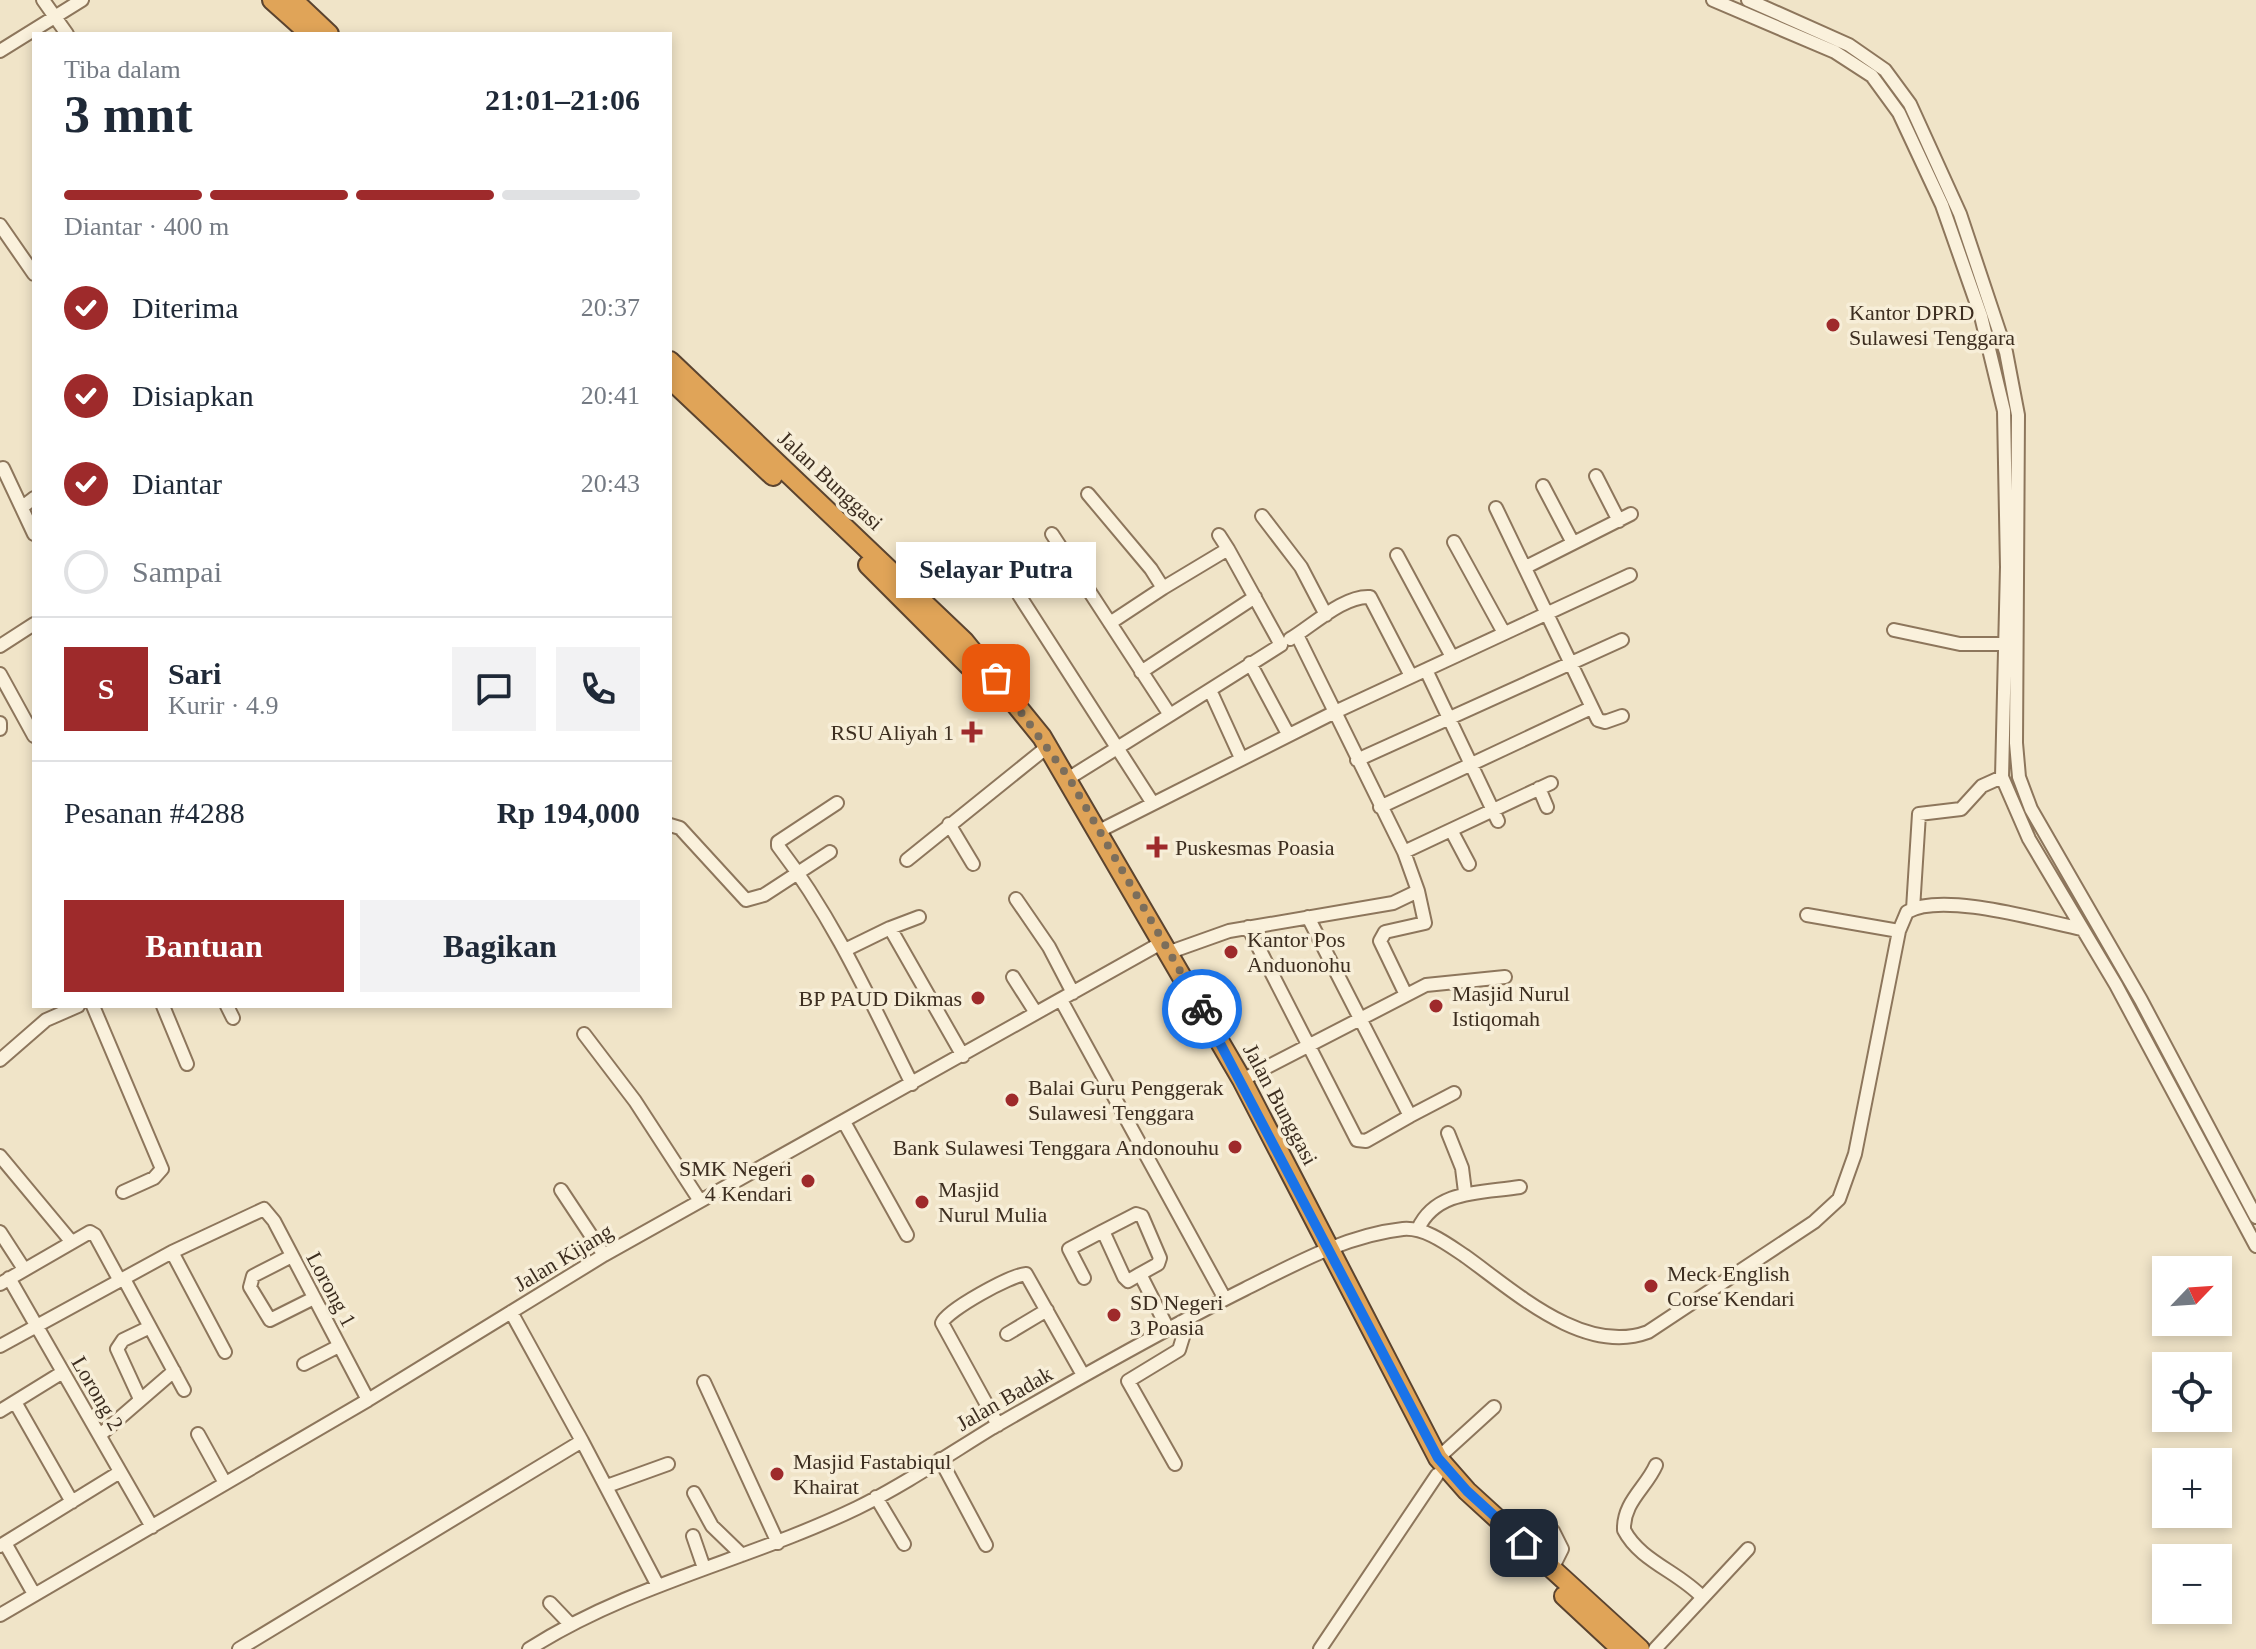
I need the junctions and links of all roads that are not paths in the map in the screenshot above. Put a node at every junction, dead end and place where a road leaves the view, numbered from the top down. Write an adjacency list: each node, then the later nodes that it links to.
1 (43, 0): 7 (street)
2 (82, 0): 7 (street)
3 (272, 0): 9 (highway)
4 (293, 0): 10 (highway)
5 (1713, 0): 12 (street)
6 (1748, 0): 12 (street)
7 (55, 17): 8 (street); 11 (street)
8 (66, 32)
9 (308, 32)
10 (327, 32)
11 (0, 51)
12 (1948, 202): 13 (street)
13 (1954, 217): 46 (street); 101 (street)
14 (0, 225): 15 (street)
15 (32, 268)
16 (672, 363): 31 (highway, Jalan Bunggasi)
17 (672, 381): 31 (highway, Jalan Bunggasi)
18 (3, 468): 24 (street)
19 (1596, 476): 28 (street)
20 (1543, 486): 28 (street)
21 (1088, 494): 34 (street)
22 (1496, 508): 32 (street)
23 (1262, 516): 38 (street)
24 (32, 530)
25 (1052, 534): 39 (street)
26 (1219, 535): 29 (street)
27 (1454, 542): 42 (street)
28 (1573, 543): 32 (street)
29 (1228, 549): 34 (street); 36 (street)
30 (1397, 555): 49 (street)
31 (872, 561): 44 (highway, Jalan Bunggasi)
32 (1526, 567): 37 (street)
33 (1630, 575): 37 (street)
34 (1163, 588): 39 (street)
35 (1019, 595): 64 (street)
36 (1255, 597): 47 (street); 53 (street)
37 (1549, 613): 42 (street); 51 (street)
38 (1326, 615): 43 (street); 55 (street)
39 (1110, 623): 53 (street)
40 (32, 625): 48 (street)
41 (1894, 630): 46 (street)
42 (1504, 633): 49 (street)
43 (1297, 635): 47 (street); 58 (street)
44 (951, 639): 65 (highway, Jalan Bunggasi); 70 (highway, Jalan Bunggasi)
45 (1622, 640): 51 (street)
46 (2005, 644): 69 (street)
47 (1281, 645): 50 (street)
48 (0, 646)
49 (1452, 657): 52 (street)
50 (1250, 663): 56 (street); 63 (street)
51 (1572, 663): 57 (street); 61 (street)
52 (1426, 670): 55 (street); 61 (street)
53 (1141, 672): 59 (street)
54 (0, 674): 62 (street)
55 (1411, 676): 58 (street)
56 (1210, 690): 59 (street); 66 (street)
57 (1591, 708): 60 (street); 68 (street)
58 (1335, 712): 63 (street); 67 (street)
59 (1170, 715): 64 (street)
60 (1622, 716)
61 (1449, 718): 67 (street); 68 (street)
62 (32, 730)
63 (1288, 734): 66 (street)
64 (1119, 745): 70 (street); 71 (street)
65 (1041, 752): 76 (street); 83 (highway, Jalan Bunggasi)
66 (1241, 758): 71 (street)
67 (1357, 760): 73 (street)
68 (1470, 763): 73 (street); 75 (street)
69 (2002, 777): 89 (street); 95 (street)
70 (1069, 778): 79 (highway, Jalan Bunggasi)
71 (1152, 802): 79 (street)
72 (837, 803): 86 (street)
73 (1380, 807): 81 (street)
74 (1547, 807): 75 (street)
75 (1495, 816): 78 (street)
76 (949, 824): 82 (street); 84 (street)
77 (672, 826): 86 (street)
78 (1451, 830): 81 (street); 85 (street)
79 (1099, 831): 83 (highway, Jalan Bunggasi)
80 (830, 852): 86 (street)
81 (1404, 852): 87 (street)
82 (907, 860)
83 (1112, 862): 98 (highway, Jalan Bunggasi)
84 (973, 864)
85 (1469, 864)
86 (799, 873): 97 (street)
87 (1418, 891): 92 (street, Jalan Kijang); 103 (street)
88 (1016, 899): 104 (street)
89 (1913, 909): 95 (street); 96 (street)
90 (1807, 915): 96 (street)
91 (919, 917): 94 (street)
92 (1308, 917): 93 (street, Jalan Kijang); 111 (street)
93 (1248, 927): 98 (street, Jalan Kijang); 113 (street)
94 (890, 928): 97 (street); 114 (street)
95 (2082, 929): 102 (street)
96 (1899, 931): 130 (street)
97 (845, 950): 118 (street)
98 (1162, 950): 104 (street, Jalan Kijang); 117 (highway, Jalan Bunggasi); 136 (highway, Jalan Bunggasi)
99 (1013, 977): 109 (street)
100 (1505, 977): 103 (street)
101 (2128, 977): 102 (street); 129 (street)
102 (2116, 985): 135 (street)
103 (1406, 995): 111 (street)
104 (1067, 996): 109 (street, Jalan Kijang); 146 (street)
105 (73, 1008): 115 (street)
106 (94, 1008): 126 (street)
107 (164, 1008): 116 (street)
108 (228, 1008): 110 (street)
109 (1036, 1013): 114 (street, Jalan Kijang)
110 (233, 1018)
111 (1357, 1018): 113 (street); 120 (street)
112 (584, 1034): 128 (street)
113 (1307, 1046): 117 (street); 120 (street)
114 (963, 1056): 118 (street, Jalan Kijang)
115 (0, 1060)
116 (187, 1064)
117 (1242, 1080): 136 (highway, Jalan Bunggasi)
118 (912, 1084): 121 (street, Jalan Kijang)
119 (1454, 1093): 120 (street)
120 (1410, 1116)
121 (844, 1122): 128 (street, Jalan Kijang); 133 (street)
122 (1448, 1133): 127 (street)
123 (0, 1156): 134 (street)
124 (1520, 1187): 127 (street)
125 (561, 1190): 138 (street)
126 (123, 1192)
127 (1465, 1192): 130 (street)
128 (700, 1201): 138 (street, Jalan Kijang)
129 (2256, 1217)
130 (1418, 1229): 136 (street, Jalan Badak)
131 (1103, 1231): 141 (street); 141 (street); 142 (street)
132 (0, 1232): 140 (street)
133 (907, 1235)
134 (70, 1240): 140 (street); 143 (street)
135 (2256, 1246)
136 (1325, 1250): 146 (street, Jalan Badak); 178 (highway)
137 (172, 1252): 139 (street, Lorong 1); 143 (street); 156 (street)
138 (604, 1255): 148 (street, Jalan Kijang)
139 (292, 1256): 145 (street, Lorong 1); 145 (street)
140 (24, 1269): 144 (street)
141 (1140, 1274): 152 (street)
142 (1084, 1278)
143 (122, 1280): 150 (street); 151 (street)
144 (5, 1281): 150 (street, Lorong 2)
145 (314, 1298): 155 (street, Lorong 1)
146 (1225, 1299): 149 (street, Jalan Badak)
147 (1047, 1310): 153 (street); 161 (street); 170 (street)
148 (511, 1312): 166 (street, Jalan Kijang); 173 (street)
149 (1181, 1322): 152 (street, Jalan Badak); 162 (street)
150 (37, 1324): 154 (street); 160 (street, Lorong 2)
151 (150, 1327): 159 (street); 165 (street)
152 (1168, 1329): 157 (street, Jalan Badak)
153 (1007, 1334)
154 (0, 1346)
155 (339, 1346): 158 (street); 166 (street, Lorong 1)
156 (225, 1352)
157 (1117, 1357): 161 (street, Jalan Badak); 162 (street)
158 (304, 1364)
159 (174, 1371): 164 (street); 165 (street)
160 (63, 1372): 167 (street); 172 (street, Lorong 2)
161 (1083, 1375): 170 (street, Jalan Badak)
162 (1128, 1381): 176 (street)
163 (704, 1382): 189 (street)
164 (184, 1390)
165 (140, 1399): 172 (street)
166 (368, 1400): 180 (street, Jalan Kijang)
167 (15, 1402): 169 (street); 185 (street)
168 (1494, 1407): 178 (street)
169 (0, 1411)
170 (998, 1425): 174 (street, Jalan Badak)
171 (198, 1434): 180 (street)
172 (100, 1435): 179 (street, Lorong 2)
173 (582, 1441): 181 (street); 203 (street)
174 (940, 1459): 184 (street, Jalan Badak); 192 (street)
175 (668, 1464): 181 (street)
176 (1175, 1464)
177 (1656, 1465): 199 (street)
178 (1437, 1466): 183 (highway); 205 (street)
179 (120, 1472): 185 (street); 186 (street, Lorong 2)
180 (225, 1483): 186 (street, Jalan Kijang)
181 (607, 1486): 197 (street)
182 (694, 1493): 194 (street)
183 (1464, 1496): 196 (highway); 206 (highway)
184 (876, 1497): 189 (street, Jalan Badak); 191 (street)
185 (72, 1502): 190 (street)
186 (152, 1527): 198 (street, Jalan Kijang)
187 (1553, 1531): 196 (street)
188 (693, 1536): 195 (street)
189 (778, 1543): 194 (street, Jalan Badak)
190 (3, 1544): 198 (street)
191 (904, 1544)
192 (986, 1545)
193 (1748, 1549): 199 (street)
194 (742, 1555): 195 (street, Jalan Badak)
195 (704, 1568): 197 (street, Jalan Badak)
196 (1552, 1569): 207 (highway)
197 (657, 1584): 202 (street, Jalan Badak)
198 (34, 1594): 201 (street, Jalan Kijang)
199 (1702, 1597): 208 (street)
200 (550, 1603): 202 (street)
201 (0, 1615)
202 (570, 1624): 204 (street, Jalan Badak)
203 (239, 1649)
204 (529, 1649)
205 (1320, 1649)
206 (1621, 1649)
207 (1640, 1649)
208 (1655, 1649)

